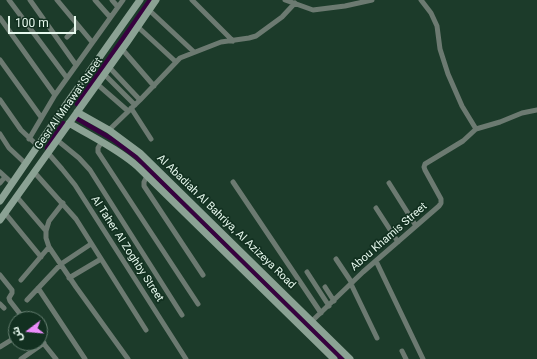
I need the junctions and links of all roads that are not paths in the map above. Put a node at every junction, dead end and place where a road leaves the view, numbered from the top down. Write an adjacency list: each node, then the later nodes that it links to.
1 (10, 0): 30 (street)
2 (30, 0): 27 (street)
3 (57, 0): 18 (street)
4 (95, 0): 16 (street)
5 (112, 0): 14 (street)
6 (124, 0): 14 (street)
7 (140, 0): 48 (street, Gesr Al Mnawat Street)
8 (156, 0): 15 (street, Gesr Al Mnawat Street)
9 (192, 0): 21 (street)
10 (286, 0): 13 (street)
11 (372, 0): 13 (street)
12 (421, 0): 41 (street)
13 (295, 3): 21 (street)
14 (118, 7): 16 (street)
15 (149, 10): 19 (street, Gesr Al Mnawat Street); 24 (street)
16 (110, 17): 22 (street)
17 (0, 18): 33 (street)
18 (78, 26): 20 (street); 22 (street)
19 (138, 27): 23 (street, Gesr Al Mnawat Street); 26 (street)
20 (67, 37)
21 (233, 40): 24 (street)
22 (92, 42): 27 (street)
23 (122, 49): 28 (street, Gesr Al Mnawat Street); 32 (street)
24 (194, 52): 26 (street)
25 (0, 60): 39 (street)
26 (176, 62): 32 (street)
27 (76, 65): 30 (street)
28 (109, 67): 29 (street, Gesr Al Mnawat Street); 35 (street)
29 (104, 74): 31 (street, Gesr Al Mnawat Street); 36 (street)
30 (67, 78): 33 (street)
31 (96, 84): 36 (street); 38 (street, Gesr Al Mnawat Street)
32 (154, 86): 35 (street)
33 (55, 95): 39 (street)
34 (0, 100): 44 (street)
35 (140, 100): 36 (street)
36 (131, 108): 42 (street); 45 (street)
37 (537, 110): 41 (street, Abou Khamis Street)
38 (77, 112): 40 (street, Gesr Al Mnawat Street); 42 (street, Al Abadiah Al Bahriya, Al Azizeya Road)
39 (41, 117): 44 (street)
40 (69, 123): 46 (street, Gesr Al Mnawat Street); 47 (street, Al Abadiah Al Bahriya, Al Azizeya Road)
41 (476, 128): 65 (street, Abou Khamis Street)
42 (109, 130): 90 (street, Al Abadiah Al Bahriya, Al Azizeya Road)
43 (0, 134): 50 (street)
44 (29, 139): 48 (street)
45 (151, 139)
46 (57, 140): 49 (street, Gesr Al Mnawat Street); 89 (street)
47 (102, 142): 53 (street, Al Abadiah Al Bahriya, Al Azizeya Road); 85 (street)
48 (38, 146): 50 (street, Gesr Al Mnawat Street)
49 (48, 154): 52 (street, Gesr Al Mnawat Street); 100 (street, Al Taher Al Zoghby Street)
50 (26, 164): 58 (street, Gesr Al Mnawat Street)
51 (0, 172): 54 (street)
52 (34, 172): 59 (street, Gesr Al Mnawat Street); 61 (street)
53 (147, 176): 76 (street); 101 (street, Al Abadiah Al Bahriya, Al Azizeya Road)
54 (5, 177): 56 (street); 58 (street)
55 (233, 182): 88 (street)
56 (0, 183)
57 (389, 183): 65 (street)
58 (12, 184): 60 (street, Gesr Al Mnawat Street)
59 (18, 197): 63 (street, Gesr Al Mnawat Street); 66 (street)
60 (0, 201)
61 (63, 203): 66 (street); 68 (street)
62 (376, 208): 67 (street)
63 (5, 213): 64 (street, Gesr Al Mnawat Street); 70 (street)
64 (0, 220)
65 (416, 226): 67 (street, Abou Khamis Street)
66 (46, 231): 69 (street)
67 (398, 242): 73 (street, Abou Khamis Street)
68 (91, 244): 71 (street); 74 (street)
69 (49, 247): 70 (street); 74 (street)
70 (41, 257): 79 (street)
71 (101, 259): 78 (street); 91 (street)
72 (336, 259): 80 (street)
73 (376, 261): 80 (street, Abou Khamis Street); 104 (street)
74 (61, 264): 78 (street); 82 (street)
75 (307, 272): 86 (street)
76 (203, 274)
77 (0, 275): 87 (street)
78 (69, 278): 99 (street)
79 (22, 280)
80 (352, 284): 84 (street, Abou Khamis Street); 92 (street)
81 (325, 287): 84 (street)
82 (38, 288): 83 (street); 98 (street)
83 (27, 300)
84 (334, 301): 86 (street, Abou Khamis Street)
85 (198, 304)
86 (329, 306): 88 (street, Abou Khamis Street)
87 (18, 311)
88 (321, 313): 90 (street, Abou Khamis Street)
89 (182, 315)
90 (312, 321): 102 (street, Al Abadiah Al Bahriya, Al Azizeya Road)
91 (146, 330)
92 (377, 338)
93 (30, 351): 96 (street)
94 (402, 351): 103 (street)
95 (54, 357): 97 (street)
96 (21, 359)
97 (47, 359)
98 (85, 359)
99 (128, 359)
100 (186, 359)
101 (334, 359)
102 (350, 359)
103 (406, 359)
104 (423, 359)

